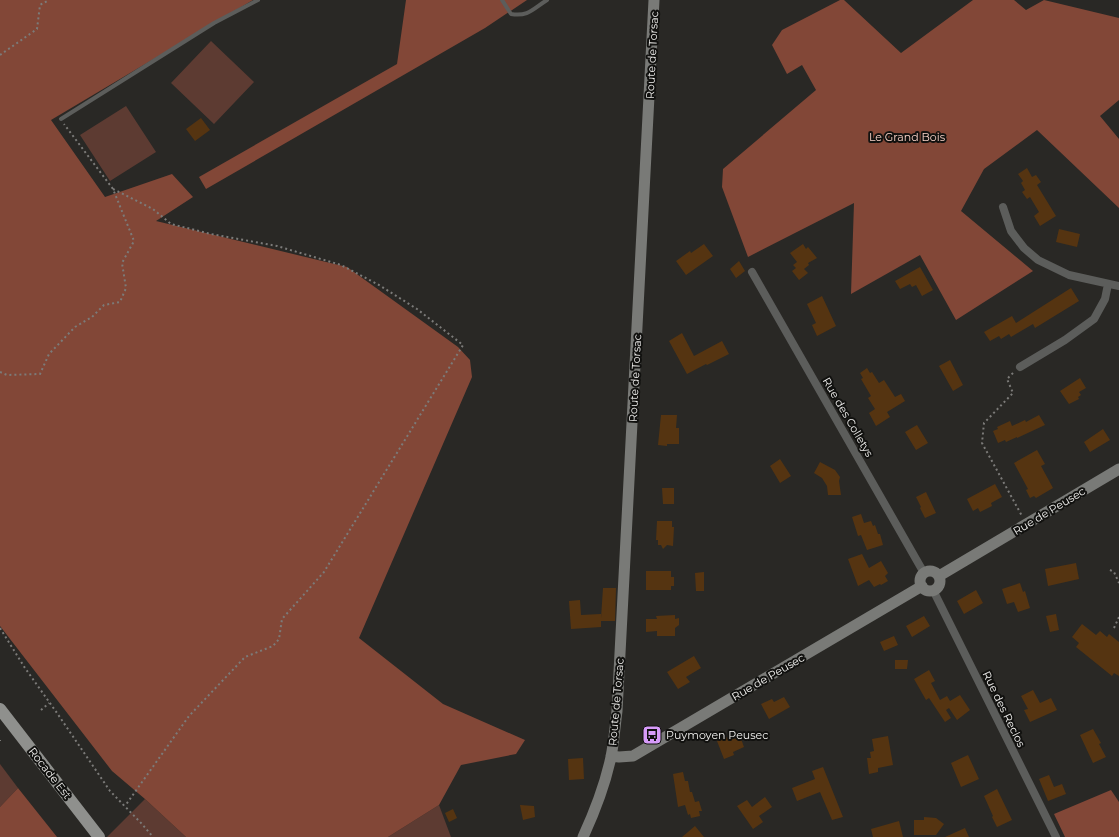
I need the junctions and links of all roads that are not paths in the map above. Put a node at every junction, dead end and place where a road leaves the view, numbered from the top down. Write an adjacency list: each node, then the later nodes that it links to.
1 (258, 0): 5 (lane)
2 (502, 0): 3 (lane)
3 (547, 0)
4 (654, 0): 17 (street, Route de Torsac)
5 (61, 119)
6 (1003, 207): 8 (street)
7 (752, 272): 12 (street, Rue des Colletys)
8 (1108, 284): 9 (street); 10 (street)
9 (1119, 286)
10 (1020, 367)
11 (1119, 470): 13 (street, Rue de Peusec)
12 (924, 573): 13 (street); 14 (street)
13 (939, 576): 15 (street)
14 (922, 586): 15 (street); 17 (street, Rue de Peusec)
15 (933, 590): 20 (street, Rue des Reclos)
16 (0, 709): 18 (main road, Rocade Est)
17 (611, 756): 19 (street, Route de Torsac)
18 (99, 837)
19 (583, 837)
20 (1056, 837)

